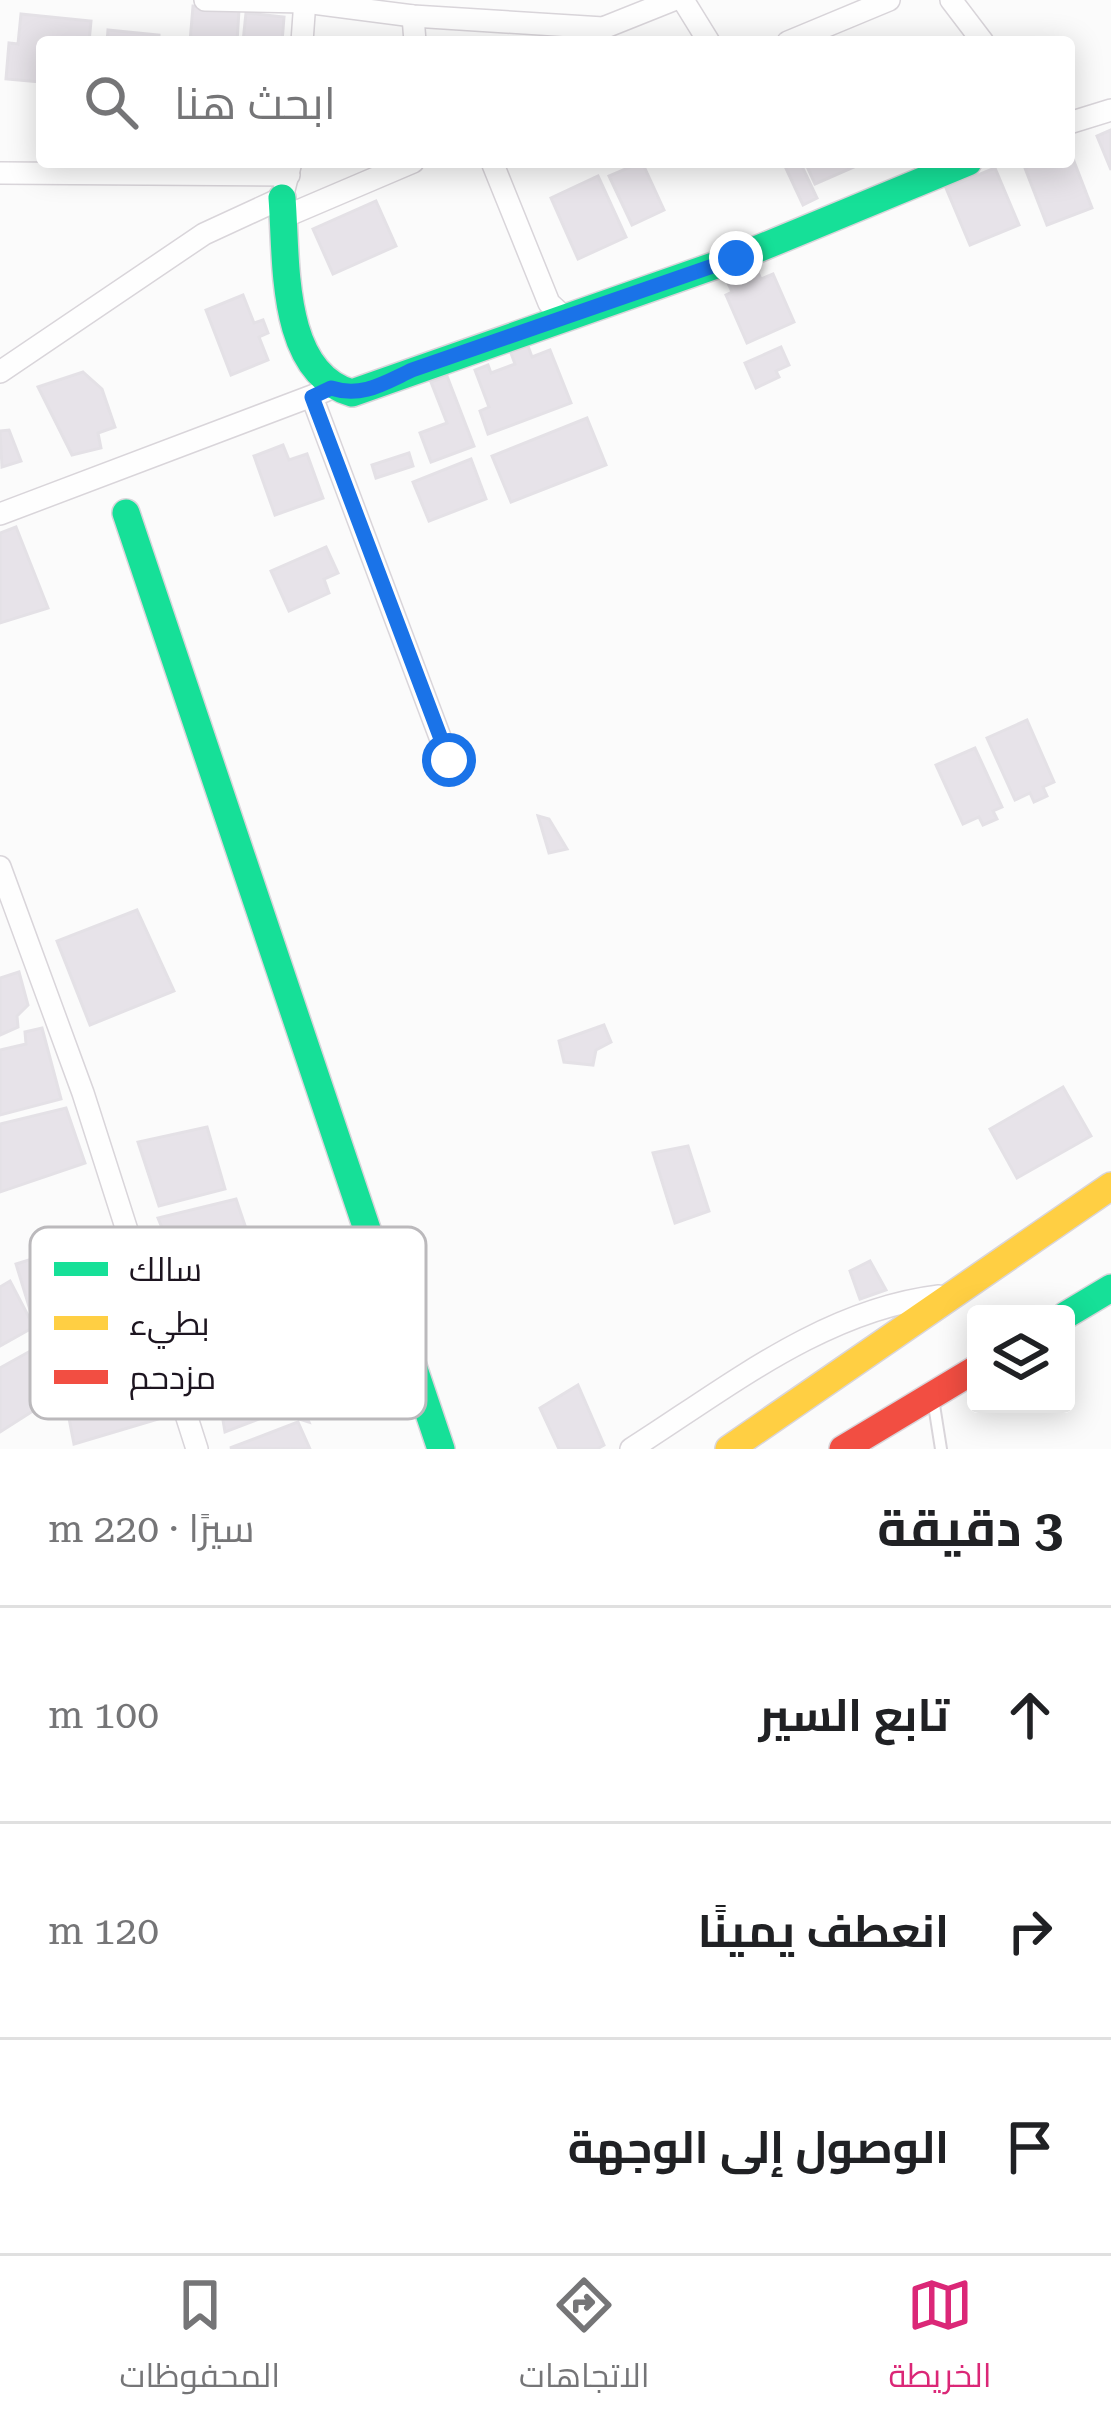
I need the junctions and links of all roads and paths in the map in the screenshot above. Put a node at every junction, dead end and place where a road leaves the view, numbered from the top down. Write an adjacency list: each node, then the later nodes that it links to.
1 (205, 0): 6 (street)
2 (673, 0): 8 (street)
3 (683, 0): 11 (street)
4 (889, 0): 12 (street)
5 (951, 0): 13 (street)
6 (305, 1): 7 (street); 9 (street)
7 (413, 16): 8 (street); 10 (street)
8 (570, 35)
9 (302, 36)
10 (415, 36)
11 (706, 36)
12 (802, 36)
13 (978, 36)
14 (1111, 110): 15 (street)
15 (1075, 120)
16 (384, 168): 20 (street)
17 (494, 168): 21 (street)
18 (954, 168): 21 (main road)
19 (0, 173): 20 (street)
20 (287, 188): 22 (street); 23 (main road)
21 (562, 316): 23 (main road)
22 (0, 372)
23 (321, 393): 25 (street); 26 (street)
24 (126, 512): 30 (main road)
25 (0, 514)
26 (449, 760)
27 (0, 867): 29 (street)
28 (1111, 1186): 32 (main road)
29 (126, 1227)
30 (366, 1227)
31 (1111, 1288): 33 (main road)
32 (959, 1294): 40 (street); 41 (main road)
33 (1075, 1310)
34 (967, 1375): 35 (main road)
35 (932, 1396): 42 (main road); 43 (lane)
36 (426, 1404): 39 (main road)
37 (187, 1419): 38 (street)
38 (197, 1449)
39 (441, 1449)
40 (631, 1449)
41 (729, 1449)
42 (843, 1449)
43 (941, 1449)

